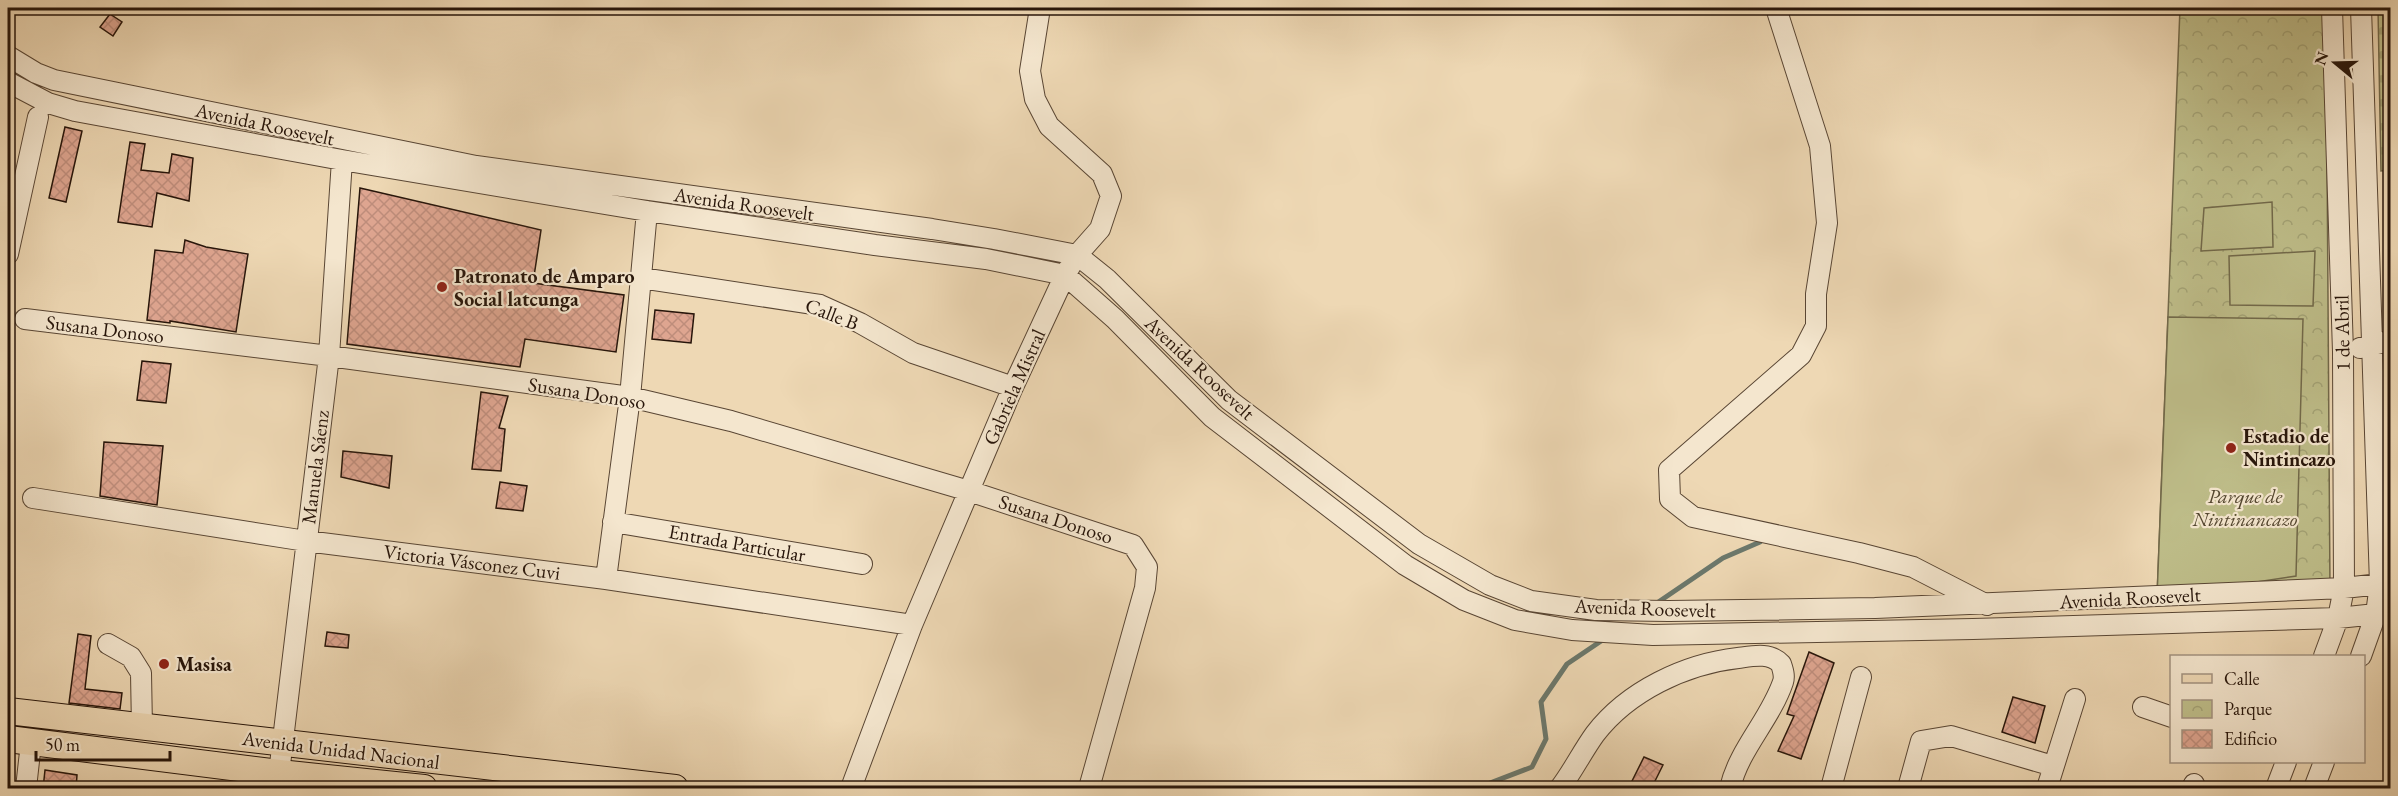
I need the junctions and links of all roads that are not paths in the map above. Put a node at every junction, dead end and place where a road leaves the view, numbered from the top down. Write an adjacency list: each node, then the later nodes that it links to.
1 (1040, 8): 11 (street, Gabriela Mistral)
2 (1776, 8): 30 (street)
3 (2331, 8): 17 (street, 1 de Abril)
4 (2361, 8): 16 (street, 1 de Abril)
5 (8, 56): 11 (street, Avenida Roosevelt)
6 (8, 82): 8 (street, Avenida Roosevelt)
7 (38, 117): 10 (street)
8 (342, 160): 9 (street, Avenida Roosevelt); 18 (street, Manuela Sáenz)
9 (647, 211): 12 (street, Avenida Roosevelt); 13 (street)
10 (8, 254)
11 (1077, 255): 12 (street, Gabriela Mistral); 31 (street, Avenida Roosevelt)
12 (1065, 275): 19 (street, Gabriela Mistral); 35 (street, Avenida Roosevelt)
13 (641, 278): 19 (street, Calle B); 20 (street)
14 (25, 319): 18 (street, Susana Donoso)
15 (2391, 341): 16 (street)
16 (2370, 345): 17 (street); 25 (street, 1 de Abril)
17 (2343, 352): 29 (street, 1 de Abril)
18 (329, 356): 20 (street, Susana Donoso); 24 (street, Manuela Sáenz)
19 (1013, 387): 21 (street, Gabriela Mistral)
20 (630, 398): 21 (street, Susana Donoso); 23 (street)
21 (969, 491): 34 (street, Gabriela Mistral); 55 (street, Susana Donoso)
22 (33, 498): 24 (street, Victoria Vásconez Cuvi)
23 (613, 522): 26 (street, Entrada Particular); 27 (street)
24 (306, 541): 27 (street, Victoria Vásconez Cuvi); 46 (street, Manuela Sáenz)
25 (2384, 551): 28 (street, 1 de Abril)
26 (862, 564)
27 (606, 579): 34 (street, Victoria Vásconez Cuvi)
28 (2385, 586): 29 (street, Avenida Roosevelt); 32 (street, 1 de Abril)
29 (2344, 588): 30 (street, Avenida Roosevelt); 33 (street, 1 de Abril)
30 (1987, 605): 31 (street, Avenida Roosevelt)
31 (1950, 606): 35 (street)
32 (2384, 611): 33 (street, Avenida Roosevelt); 38 (street, 1 de Abril)
33 (2338, 618): 35 (street, Avenida Roosevelt); 37 (street, 1 de Abril)
34 (912, 625): 54 (street, Gabriela Mistral)
35 (1951, 629)
36 (108, 644): 44 (street)
37 (2325, 655)
38 (2362, 655)
39 (1861, 676): 58 (street)
40 (2075, 699): 49 (street)
41 (2143, 707): 43 (street)
42 (8, 711): 44 (main road, Avenida Unidad Nacional)
43 (2170, 716)
44 (142, 728): 46 (main road, Avenida Unidad Nacional)
45 (19, 741): 50 (main road, Avenida Unidad Nacional); 51 (street)
46 (283, 743): 50 (street, Manuela Sáenz); 53 (main road, Avenida Unidad Nacional)
47 (2286, 763): 61 (street)
48 (2324, 763): 62 (street)
49 (2053, 766): 59 (street); 60 (street)
50 (279, 773): 52 (main road, Avenida Unidad Nacional)
51 (26, 789)
52 (424, 789)
53 (675, 789)
54 (851, 789)
55 (1089, 789)
56 (1560, 789): 57 (street)
57 (1730, 789)
58 (1831, 789)
59 (1908, 789)
60 (2047, 789)
61 (2276, 789)
62 (2314, 789)

